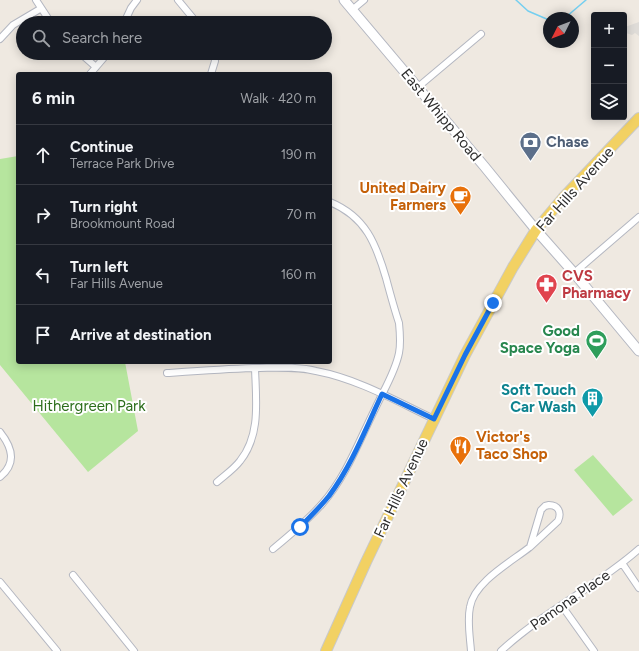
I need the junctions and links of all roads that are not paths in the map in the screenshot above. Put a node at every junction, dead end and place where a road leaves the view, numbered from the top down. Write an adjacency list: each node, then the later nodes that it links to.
1 (36, 0): 6 (street)
2 (136, 0): 10 (street)
3 (178, 0): 11 (street)
4 (344, 0): 7 (main road, East Whipp Road)
5 (364, 0): 7 (street)
6 (40, 9): 8 (street); 9 (street)
7 (352, 10): 21 (main road, East Whipp Road)
8 (28, 16)
9 (46, 16)
10 (127, 16)
11 (191, 16)
12 (16, 23): 14 (street)
13 (481, 34): 21 (street)
14 (0, 39)
15 (88, 60): 18 (street)
16 (102, 60): 18 (street)
17 (215, 60): 20 (street)
18 (96, 67): 19 (street)
19 (92, 72)
20 (212, 72)
21 (418, 87): 25 (main road, East Whipp Road)
22 (639, 118): 25 (main road, Far Hills Avenue)
23 (332, 203): 31 (street)
24 (639, 217): 26 (street)
25 (536, 230): 26 (main road, East Whipp Road); 32 (main road, Far Hills Avenue)
26 (574, 273): 27 (main road, East Whipp Road)
27 (639, 351)
28 (301, 365): 29 (street); 31 (street)
29 (255, 368): 30 (street); 35 (street)
30 (168, 373)
31 (382, 394): 32 (street); 37 (street)
32 (434, 419): 46 (main road, Far Hills Avenue)
33 (0, 432): 34 (street)
34 (0, 477)
35 (217, 482)
36 (530, 547): 36 (street); 47 (street)
37 (273, 549)
38 (639, 549): 39 (street, Pamona Place)
39 (622, 563): 42 (street); 43 (street, Pamona Place)
40 (73, 575): 45 (street)
41 (0, 582): 44 (street)
42 (639, 588)
43 (562, 606): 48 (street, Pamona Place); 49 (street)
44 (57, 651)
45 (134, 651)
46 (326, 651)
47 (471, 651)
48 (502, 651)
49 (594, 651)

